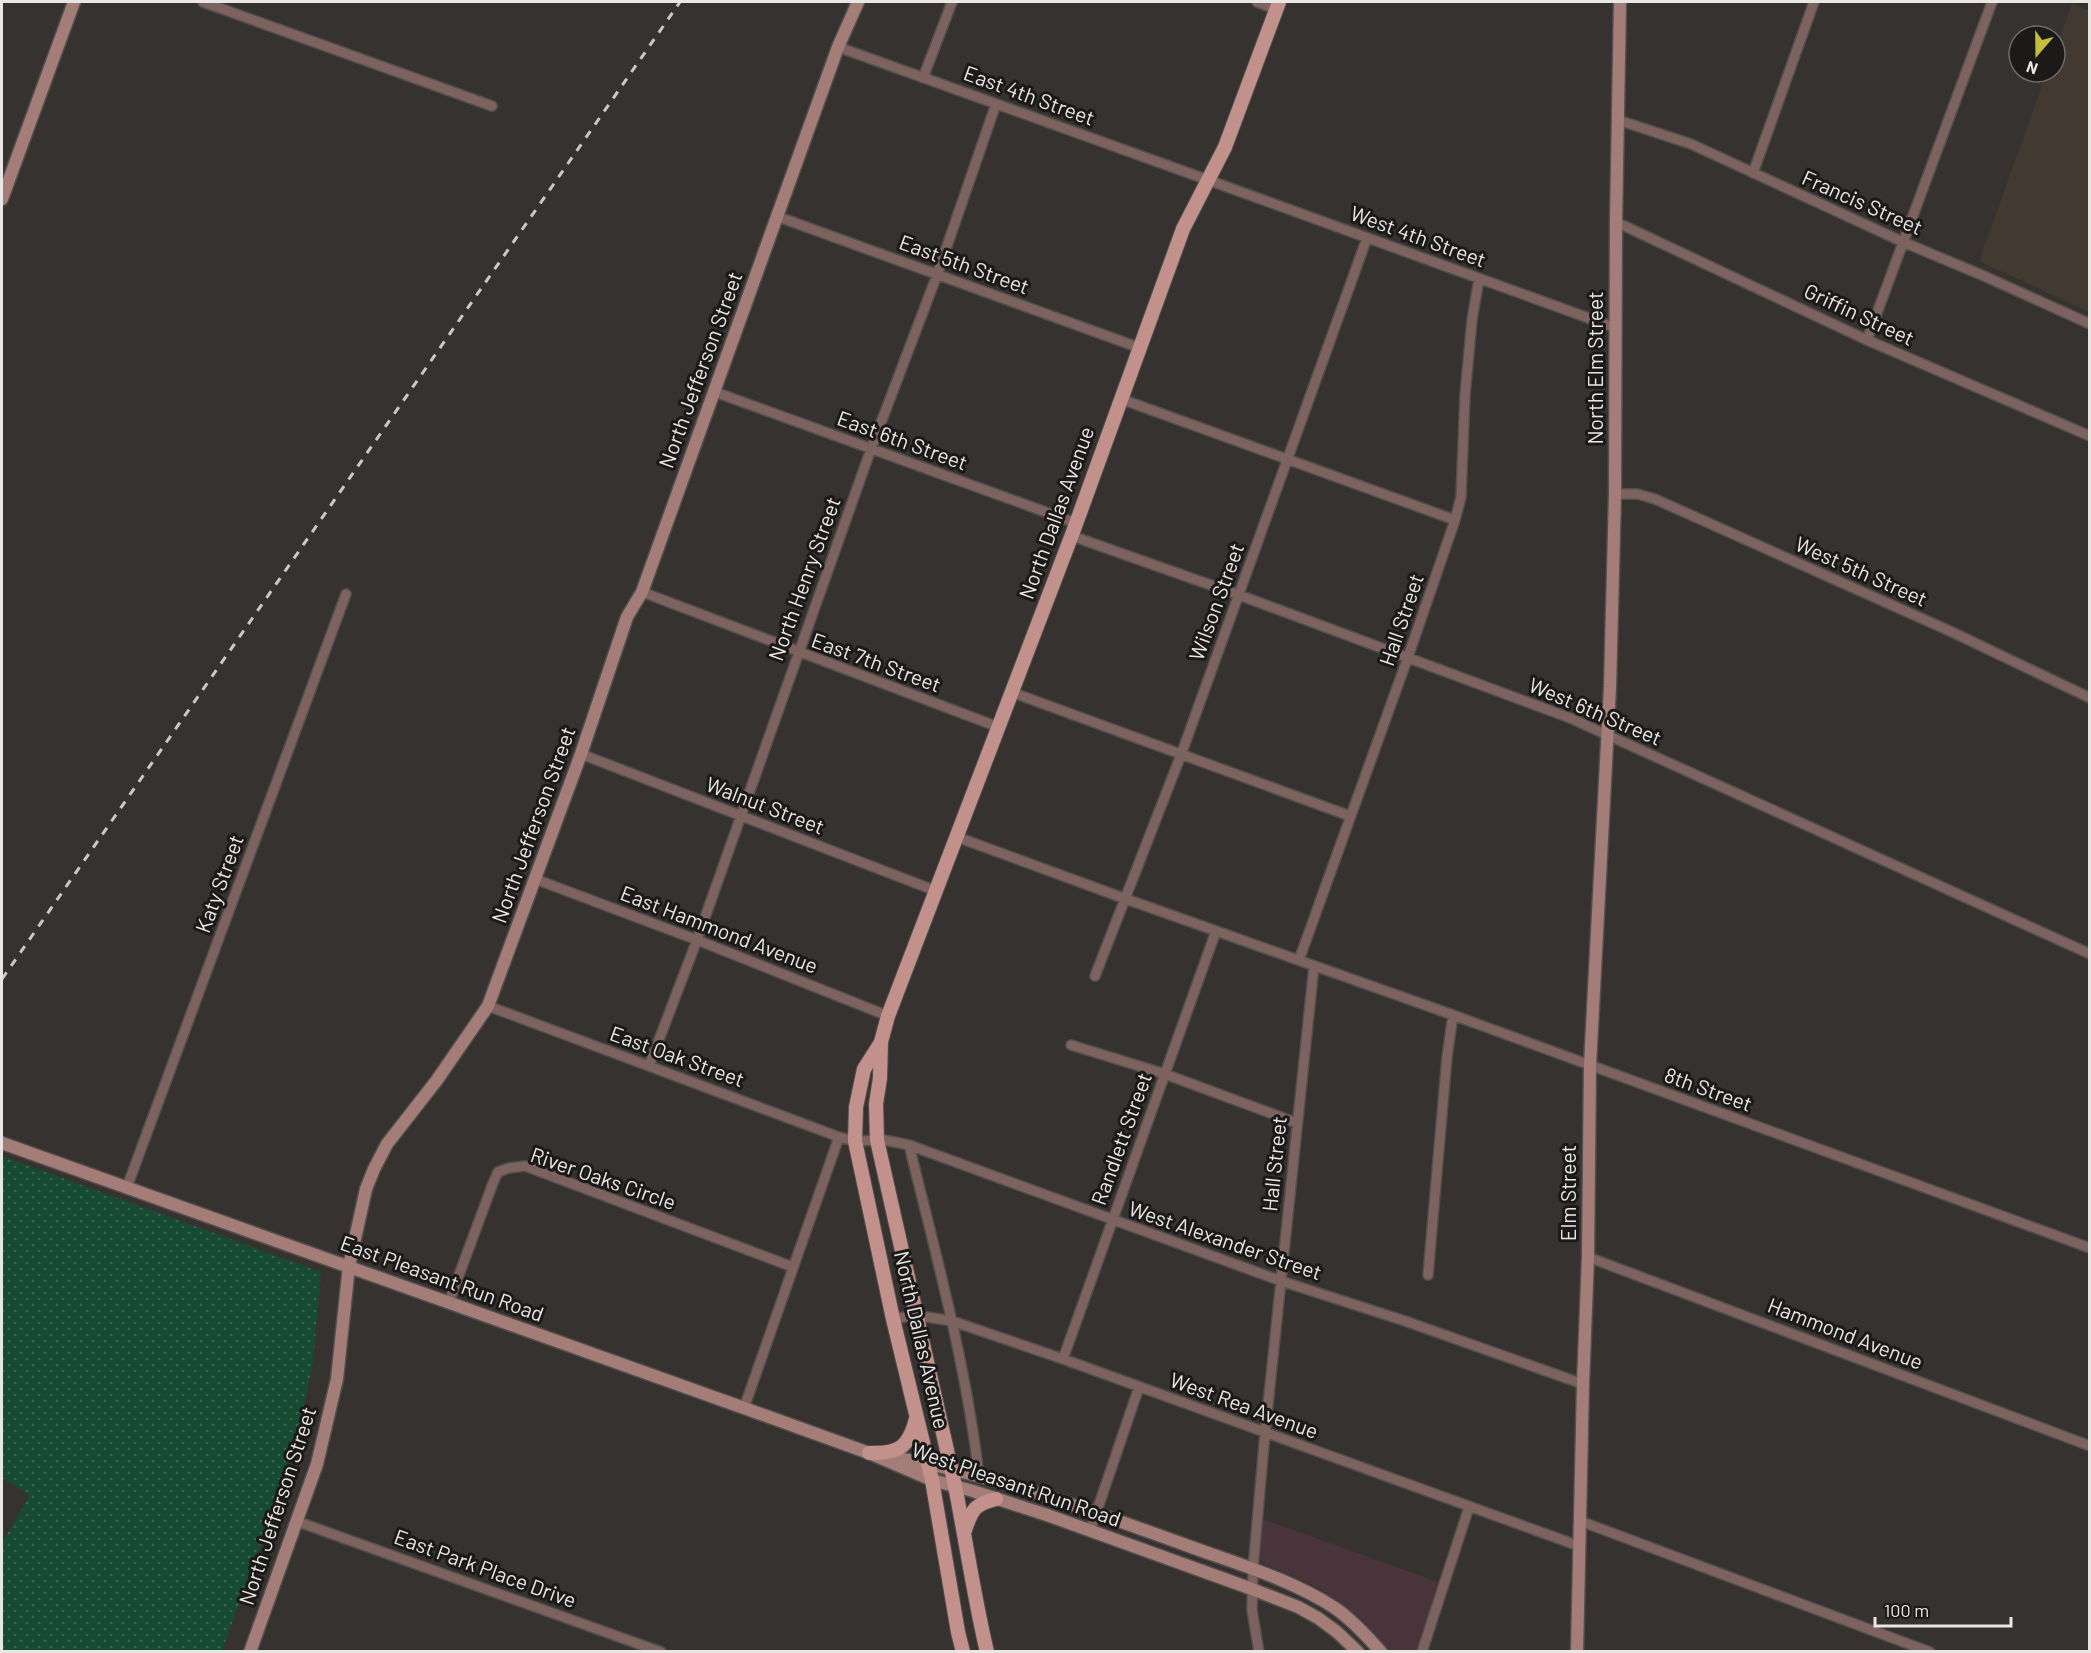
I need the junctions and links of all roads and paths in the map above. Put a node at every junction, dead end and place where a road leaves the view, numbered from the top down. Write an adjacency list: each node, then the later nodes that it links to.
1 (74, 2): 17 (street)
2 (203, 2): 13 (street)
3 (858, 2): 10 (street, North Jefferson Street)
4 (952, 2): 11 (street)
5 (1257, 2): 9 (street)
6 (1620, 2): 14 (street, North Elm Street)
7 (1814, 2): 15 (street)
8 (1992, 2): 21 (street)
9 (1278, 5): 16 (main road, North Dallas Avenue)
10 (838, 47): 11 (street, East 4th Street); 18 (street, North Jefferson Street)
11 (924, 78): 12 (street, East 4th Street)
12 (996, 104): 16 (street, East 4th Street); 22 (street, North Henry Street)
13 (492, 106)
14 (1618, 120): 15 (street, Francis Street); 19 (street, North Elm Street)
15 (1753, 173): 21 (street, Francis Street)
16 (1209, 180): 20 (street, West 4th Street); 27 (main road, North Dallas Avenue)
17 (2, 199)
18 (776, 216): 22 (street, East 5th Street); 28 (street, North Jefferson Street)
19 (1616, 222): 25 (street, North Elm Street); 26 (street, Griffin Street)
20 (1367, 238): 23 (street, West 4th Street); 32 (street, Wilson Street)
21 (1903, 242): 24 (street, Francis Street); 26 (street)
22 (937, 275): 27 (street, East 5th Street); 31 (street, North Henry Street)
23 (1479, 279): 25 (street, West 4th Street); 34 (street, Hall Street)
24 (2090, 324)
25 (1616, 328): 33 (street, North Elm Street)
26 (1867, 340): 30 (street, Griffin Street)
27 (1140, 348): 29 (main road, North Dallas Avenue)
28 (715, 392): 31 (street, East 6th Street); 36 (street, North Jefferson Street)
29 (1120, 399): 32 (street); 35 (main road, North Dallas Avenue)
30 (2090, 436)
31 (871, 449): 35 (street, East 6th Street); 39 (street, North Henry Street)
32 (1286, 459): 34 (street); 38 (street, Wilson Street)
33 (1615, 494): 42 (street, West 5th Street); 44 (street, North Elm Street)
34 (1455, 520): 40 (street, Hall Street)
35 (1074, 530): 38 (street, West 6th Street); 41 (main road, North Dallas Avenue)
36 (642, 592): 39 (street, East 7th Street); 45 (street, North Jefferson Street)
37 (346, 594): 73 (street, Katy Street)
38 (1239, 595): 40 (street, West 6th Street); 46 (street, Wilson Street)
39 (798, 653): 43 (street, East 7th Street); 47 (street, North Henry Street)
40 (1408, 657): 44 (street, West 6th Street); 48 (street, Hall Street)
41 (1011, 692): 43 (main road, North Dallas Avenue); 46 (street)
42 (2090, 698)
43 (998, 727): 49 (main road, North Dallas Avenue)
44 (1607, 735): 55 (street, West 6th Street); 64 (street, Elm Street)
45 (581, 754): 47 (street, Walnut Street); 50 (street, North Jefferson Street)
46 (1181, 755): 48 (street); 52 (street, Wilson Street)
47 (741, 815): 51 (street, Walnut Street); 54 (street, North Henry Street)
48 (1350, 816): 56 (street, Hall Street)
49 (957, 837): 51 (main road, North Dallas Avenue); 52 (street)
50 (535, 879): 54 (street, East Hammond Avenue); 59 (street, North Jefferson Street)
51 (936, 891): 61 (main road, North Dallas Avenue)
52 (1126, 899): 53 (street); 58 (street, Wilson Street)
53 (1216, 931): 56 (street); 66 (street, Randlett Street)
54 (697, 940): 61 (street, East Hammond Avenue); 65 (street, North Henry Street)
55 (2090, 954)
56 (1299, 960): 57 (street, 8th Street)
57 (1314, 966): 60 (street, 8th Street); 67 (street, Hall Street)
58 (1095, 976)
59 (488, 1006): 65 (street, East Oak Street); 77 (street, North Jefferson Street)
60 (1453, 1015): 64 (street, 8th Street); 79 (street)
61 (888, 1016): 62 (main road, North Dallas Avenue)
62 (881, 1042): 69 (main road, North Dallas Avenue); 70 (main road, North Dallas Avenue)
63 (1071, 1045): 66 (street)
64 (1590, 1065): 75 (street, 8th Street); 76 (street, Elm Street)
65 (649, 1066): 68 (street, East Oak Street)
66 (1165, 1074): 67 (street); 74 (street, Randlett Street)
67 (1297, 1123): 80 (street, Hall Street)
68 (839, 1137): 70 (street, East Oak Street); 78 (street)
69 (877, 1140): 70 (street, West Alexander Street); 72 (street, West Alexander Street); 82 (main road, North Dallas Avenue)
70 (855, 1141): 83 (main road, North Dallas Avenue)
71 (2, 1143): 73 (street, East Pleasant Run Road)
72 (909, 1145): 74 (street, West Alexander Street); 84 (street, North Dallas Avenue)
73 (127, 1187): 77 (street, East Pleasant Run Road)
74 (1112, 1220): 80 (street, West Alexander Street); 85 (street, Randlett Street)
75 (2090, 1248)
76 (1588, 1257): 86 (street, Elm Street); 91 (street, Hammond Avenue)
77 (349, 1266): 81 (street, East Pleasant Run Road); 101 (street, North Jefferson Street)
78 (793, 1267): 81 (street, River Oaks Circle); 88 (street)
79 (1428, 1275)
80 (1281, 1281): 86 (street, West Alexander Street); 90 (street, Hall Street)
81 (449, 1302): 88 (street, East Pleasant Run Road)
82 (915, 1315): 83 (street, West Rea Avenue); 84 (street, West Rea Avenue); 94 (main road, North Dallas Avenue)
83 (893, 1319): 89 (main road, North Dallas Avenue)
84 (952, 1321): 85 (street, West Rea Avenue); 95 (street, North Dallas Avenue)
85 (1063, 1359): 87 (street, West Rea Avenue)
86 (1583, 1384): 102 (street, Elm Street)
87 (1139, 1387): 90 (street, West Rea Avenue); 100 (street)
88 (744, 1408): 92 (street, East Pleasant Run Road)
89 (916, 1417): 92 (main road); 93 (main road, North Dallas Avenue)
90 (1265, 1433): 99 (street, West Rea Avenue); 106 (street, Hall Street)
91 (2090, 1446)
92 (869, 1453): 93 (street, West Pleasant Run Road); 96 (street, West Pleasant Run Road)
93 (927, 1462): 94 (street, West Pleasant Run Road); 96 (main road, North Dallas Avenue)
94 (951, 1468): 95 (street, West Pleasant Run Road); 97 (main road, North Dallas Avenue)
95 (979, 1476): 100 (street, West Pleasant Run Road)
96 (932, 1480): 97 (street, West Pleasant Run Road); 109 (main road, North Dallas Avenue)
97 (955, 1486): 98 (street, West Pleasant Run Road); 104 (main road, North Dallas Avenue)
98 (996, 1499): 103 (street, West Pleasant Run Road); 104 (main road)
99 (1469, 1507): 105 (street, West Rea Avenue); 117 (street)
100 (1096, 1513): 103 (street); 106 (street, West Pleasant Run Road)
101 (296, 1521): 110 (street, North Jefferson Street); 111 (street, East Park Place Drive)
102 (1580, 1521): 105 (street, Elm Street); 119 (street)
103 (1090, 1531): 107 (street, West Pleasant Run Road)
104 (965, 1532): 108 (main road, North Dallas Avenue)
105 (1579, 1546): 118 (street, Elm Street)
106 (1253, 1569): 107 (street, Hall Street); 116 (street, West Pleasant Run Road)
107 (1252, 1589): 114 (street, Hall Street); 115 (street, West Pleasant Run Road)
108 (981, 1626): 109 (main road); 113 (main road, North Dallas Avenue)
109 (958, 1632): 112 (main road, North Dallas Avenue)
110 (250, 1652)
111 (661, 1652)
112 (963, 1652)
113 (987, 1652)
114 (1259, 1652)
115 (1358, 1652)
116 (1381, 1652)
117 (1422, 1652)
118 (1577, 1652)
119 (1930, 1652)

